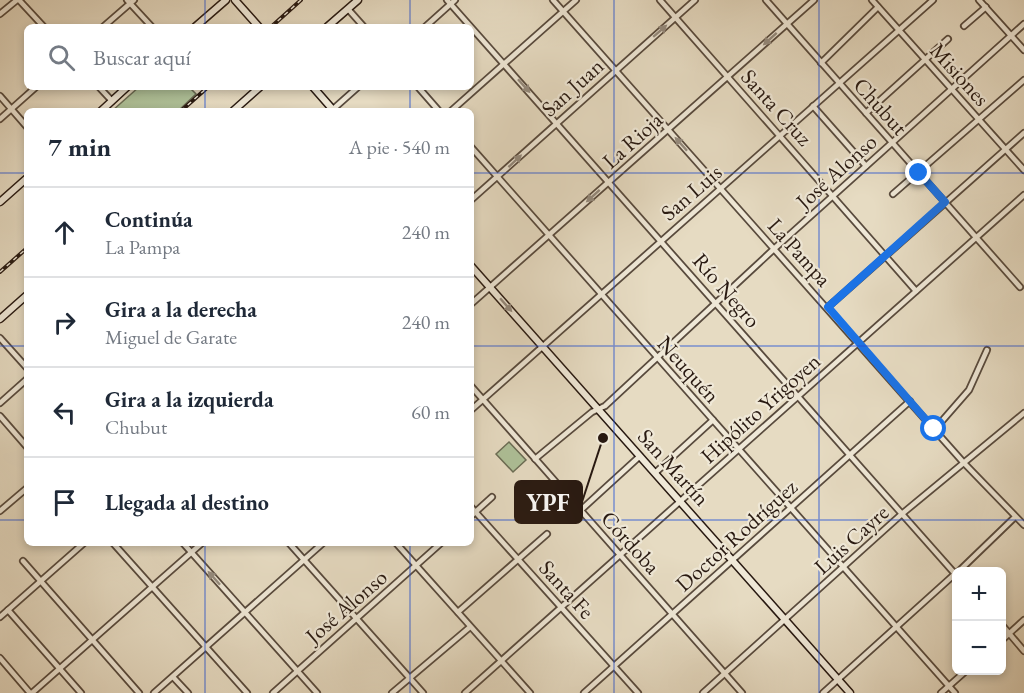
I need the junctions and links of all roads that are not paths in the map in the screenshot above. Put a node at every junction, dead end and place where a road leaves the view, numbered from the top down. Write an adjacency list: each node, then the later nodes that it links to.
1 (18, 0): 20 (street); 22 (street)
2 (226, 0): 25 (street)
3 (235, 0): 26 (street)
4 (357, 0): 18 (street)
5 (553, 0): 19 (street, La Pampa)
6 (576, 0): 19 (street)
7 (660, 0): 21 (street, Santa Cruz)
8 (695, 0): 21 (street, San Juan)
9 (765, 0): 31 (street, Chubut)
10 (814, 0): 31 (street, La Rioja)
11 (872, 0): 16 (street, Misiones)
12 (933, 0): 35 (street, San Luis)
13 (979, 0): 17 (street)
14 (131, 1): 23 (street); 24 (street)
15 (451, 1): 29 (street); 30 (street, Río Negro)
16 (878, 7): 35 (street, Misiones); 40 (street)
17 (986, 7): 33 (street); 36 (street)
18 (348, 9): 27 (street); 28 (street)
19 (563, 12): 41 (street); 42 (street, La Pampa)
20 (0, 14)
21 (675, 17): 42 (street, San Juan, one-way to 21); 43 (street, Santa Cruz)
22 (41, 24)
23 (107, 24)
24 (150, 24)
25 (198, 24)
26 (256, 24)
27 (330, 24)
28 (361, 24)
29 (428, 24)
30 (470, 24)
31 (787, 24): 40 (street, Chubut); 43 (street, La Rioja, one-way to 43)
32 (1024, 24): 36 (street, José Alonso)
33 (964, 26)
34 (474, 28): 41 (street, Río Negro)
35 (899, 30): 39 (street, Misiones); 45 (street, San Luis)
36 (1011, 35): 38 (street); 53 (street, José Alonso)
37 (948, 39): 39 (street)
38 (1024, 50)
39 (926, 60): 53 (street, Misiones); 64 (street)
40 (821, 63): 45 (street, Chubut)
41 (504, 64): 62 (street); 67 (street, Río Negro, one-way to 67)
42 (615, 70): 67 (street, San Juan); 69 (street, La Pampa)
43 (728, 77): 69 (street, La Rioja); 71 (street, Santa Cruz)
44 (1024, 80): 65 (street)
45 (839, 83): 56 (street, San Luis); 64 (street, Chubut)
46 (33, 90): 63 (street)
47 (102, 90): 55 (street)
48 (124, 90): 55 (street)
49 (257, 90): 58 (street)
50 (316, 90): 59 (street)
51 (354, 90): 60 (street)
52 (421, 90): 61 (street)
53 (952, 90): 65 (street, Misiones); 72 (street, José Alonso)
54 (0, 96): 63 (street)
55 (111, 101): 57 (street)
56 (813, 106): 71 (street, San Luis); 75 (street)
57 (103, 108)
58 (236, 108)
59 (331, 108)
60 (335, 108)
61 (436, 108)
62 (454, 108)
63 (11, 109): 66 (street); 68 (street)
64 (866, 113): 72 (street, Chubut)
65 (978, 118): 74 (street, Misiones); 77 (street)
66 (0, 119)
67 (556, 122): 78 (street, San Juan, one-way to 67); 80 (street, Río Negro)
68 (24, 124)
69 (668, 129): 80 (street, La Rioja); 81 (street, La Pampa, one-way to 69)
70 (1024, 133): 74 (street)
71 (780, 135): 81 (street, San Luis); 83 (street, Santa Cruz)
72 (892, 142): 75 (street, José Alonso); 77 (street, Chubut)
73 (474, 150): 78 (street, Neuquén)
74 (1006, 150): 76 (street, Misiones); 87 (street)
75 (866, 166): 83 (street, José Alonso)
76 (1024, 170)
77 (919, 173): 82 (street); 87 (street, Chubut)
78 (497, 176): 85 (street, San Juan); 88 (street, Neuquén)
79 (24, 181): 86 (street)
80 (609, 182): 88 (street, La Rioja, one-way to 88); 90 (street, Río Negro)
81 (721, 188): 90 (street, San Luis); 91 (street, La Pampa)
82 (893, 194)
83 (833, 195): 91 (street, José Alonso); 92 (street, Santa Cruz)
84 (1024, 195): 89 (street, Hipólito Yrigoyen)
85 (474, 197)
86 (0, 202)
87 (945, 202): 89 (street, Chubut); 92 (street)
88 (549, 236): 94 (street, La Rioja); 97 (street, Neuquén)
89 (976, 237): 95 (street, Chubut); 96 (street, Hipólito Yrigoyen)
90 (661, 240): 97 (street, San Luis); 100 (street, Río Negro)
91 (775, 248): 100 (street, José Alonso); 101 (street, La Pampa)
92 (885, 256): 96 (street, Santa Cruz); 101 (street)
93 (474, 269): 94 (street, San Martín)
94 (490, 287): 99 (street, La Rioja); 105 (street, San Martín, one-way to 105)
95 (1020, 287)
96 (916, 291): 104 (street, Hipólito Yrigoyen)
97 (601, 293): 105 (street, San Luis); 107 (street, Neuquén)
98 (24, 298): 102 (street)
99 (474, 301)
100 (716, 304): 107 (street, José Alonso); 111 (street, Río Negro)
101 (828, 307): 104 (street, La Pampa)
102 (0, 319)
103 (0, 338): 108 (street)
104 (858, 343): 111 (street, Hipólito Yrigoyen); 113 (street, La Pampa)
105 (542, 345): 112 (street, San Luis); 116 (street, San Martín)
106 (987, 350): 120 (street)
107 (658, 359): 116 (street, José Alonso); 119 (street, Neuquén)
108 (24, 365)
109 (24, 382): 114 (street)
110 (474, 390): 112 (street, Córdoba)
111 (799, 395): 122 (street, Hipólito Yrigoyen); 123 (street, Río Negro)
112 (483, 400): 115 (street, San Luis); 125 (street, Córdoba)
113 (910, 401): 120 (street, La Pampa); 123 (street, Doctor Rodríguez)
114 (0, 403)
115 (474, 408)
116 (598, 410): 124 (street, San Martín); 125 (street, José Alonso)
117 (1024, 413): 126 (street, Luis Cayre)
118 (0, 416): 121 (street)
119 (713, 420): 122 (street, Neuquén); 127 (street)
120 (934, 429): 126 (street, La Pampa)
121 (24, 444)
122 (740, 448): 130 (street, Hipólito Yrigoyen); 131 (street, Neuquén)
123 (851, 454): 131 (street, Doctor Rodríguez); 135 (street, Río Negro)
124 (640, 456): 127 (street, San Martín); 132 (street)
125 (536, 459): 132 (street, Córdoba)
126 (963, 462): 135 (street, Luis Cayre); 137 (street, La Pampa)
127 (655, 472): 130 (street, San Martín)
128 (24, 491): 133 (street)
129 (492, 497): 134 (street)
130 (681, 501): 149 (street, Hipólito Yrigoyen); 152 (street, San Martín)
131 (792, 507): 152 (street, Doctor Rodríguez); 155 (street, Neuquén)
132 (581, 510): 149 (street, Córdoba)
133 (0, 511)
134 (474, 513)
135 (903, 513): 155 (street, Luis Cayre); 156 (street, Río Negro)
136 (474, 515): 151 (street, Santa Fe)
137 (1015, 518): 138 (street, La Pampa); 157 (street)
138 (1024, 525)
139 (547, 534): 151 (street)
140 (81, 546): 159 (street)
141 (116, 546): 160 (street)
142 (186, 546): 148 (street)
143 (198, 546): 148 (street)
144 (292, 546): 150 (street)
145 (319, 546): 150 (street)
146 (399, 546): 154 (street)
147 (438, 546): 154 (street, José Alonso)
148 (191, 552): 160 (street); 163 (street, one-way to 148)
149 (621, 555): 161 (street, Hipólito Yrigoyen); 165 (street, Córdoba)
150 (304, 560): 163 (street); 167 (street)
151 (520, 560): 161 (street, Santa Fe); 164 (street)
152 (733, 560): 165 (street, Doctor Rodríguez); 168 (street, San Martín)
153 (23, 561): 159 (street)
154 (416, 566): 164 (street); 167 (street, José Alonso)
155 (844, 567): 168 (street, Luis Cayre); 170 (street, Neuquén)
156 (952, 567)
157 (963, 567)
158 (952, 577): 170 (street)
159 (41, 582): 162 (street); 175 (street)
160 (152, 587): 175 (street); 176 (street)
161 (562, 607): 179 (street, Hipólito Yrigoyen); 180 (street, Santa Fe)
162 (8, 610): 166 (street); 181 (street)
163 (245, 612): 176 (street); 182 (street)
164 (458, 612): 171 (street)
165 (673, 614): 180 (street, Doctor Rodríguez); 183 (street, Córdoba)
166 (0, 617)
167 (357, 618): 182 (street, José Alonso); 186 (street)
168 (785, 620): 183 (street, Luis Cayre); 187 (street, San Martín)
169 (1024, 620): 173 (street)
170 (897, 625): 187 (street); 188 (street, Neuquén)
171 (470, 627): 179 (street); 186 (street)
172 (1006, 630): 173 (street)
173 (1009, 633): 174 (street); 177 (street)
174 (1006, 636)
175 (92, 640): 181 (street); 192 (street)
176 (205, 647): 185 (street); 195 (street)
177 (1024, 651)
178 (0, 658): 190 (street)
179 (501, 660): 189 (street, Hipólito Yrigoyen); 202 (street)
180 (614, 666): 203 (street, Doctor Rodríguez); 204 (street, Santa Fe)
181 (60, 669): 190 (street); 191 (street)
182 (297, 671): 196 (street, José Alonso); 197 (street)
183 (725, 673): 205 (street, Luis Cayre); 206 (street, Córdoba)
184 (961, 675): 188 (street)
185 (172, 676): 193 (street); 194 (street)
186 (410, 678): 198 (street); 199 (street)
187 (837, 679): 207 (street); 208 (street, San Martín)
188 (949, 686): 209 (street); 210 (street, Neuquén)
189 (471, 687): 200 (street, Hipólito Yrigoyen); 201 (street)
190 (31, 693)
191 (81, 693)
192 (139, 693)
193 (154, 693)
194 (188, 693)
195 (247, 693)
196 (273, 693)
197 (317, 693)
198 (392, 693)
199 (423, 693)
200 (465, 693)
201 (477, 693)
202 (530, 693)
203 (584, 693)
204 (638, 693)
205 (703, 693)
206 (742, 693)
207 (823, 693)
208 (849, 693)
209 (941, 693)
210 (955, 693)

